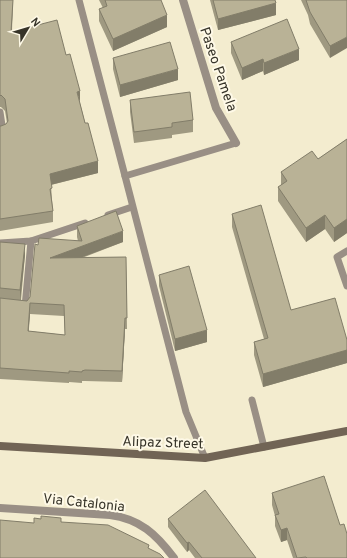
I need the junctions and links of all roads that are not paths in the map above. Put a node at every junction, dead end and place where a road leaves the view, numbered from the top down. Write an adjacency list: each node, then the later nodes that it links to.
1 (79, 0): 6 (lane)
2 (183, 0): 5 (street, Paseo Pamela)
3 (0, 112): 4 (lane)
4 (0, 133)
5 (236, 144): 6 (lane)
6 (125, 176): 7 (lane)
7 (132, 207): 8 (lane); 17 (lane)
8 (31, 241): 9 (lane); 12 (lane)
9 (0, 243)
10 (347, 251): 11 (lane)
11 (347, 286)
12 (12, 306)
13 (252, 400): 16 (lane)
14 (347, 431): 16 (main road, Alipaz Street)
15 (0, 446): 17 (main road, Alipaz Street)
16 (264, 447): 17 (main road, Alipaz Street)
17 (205, 458)
18 (0, 508): 19 (street, Via Catalonia)
19 (174, 558)

